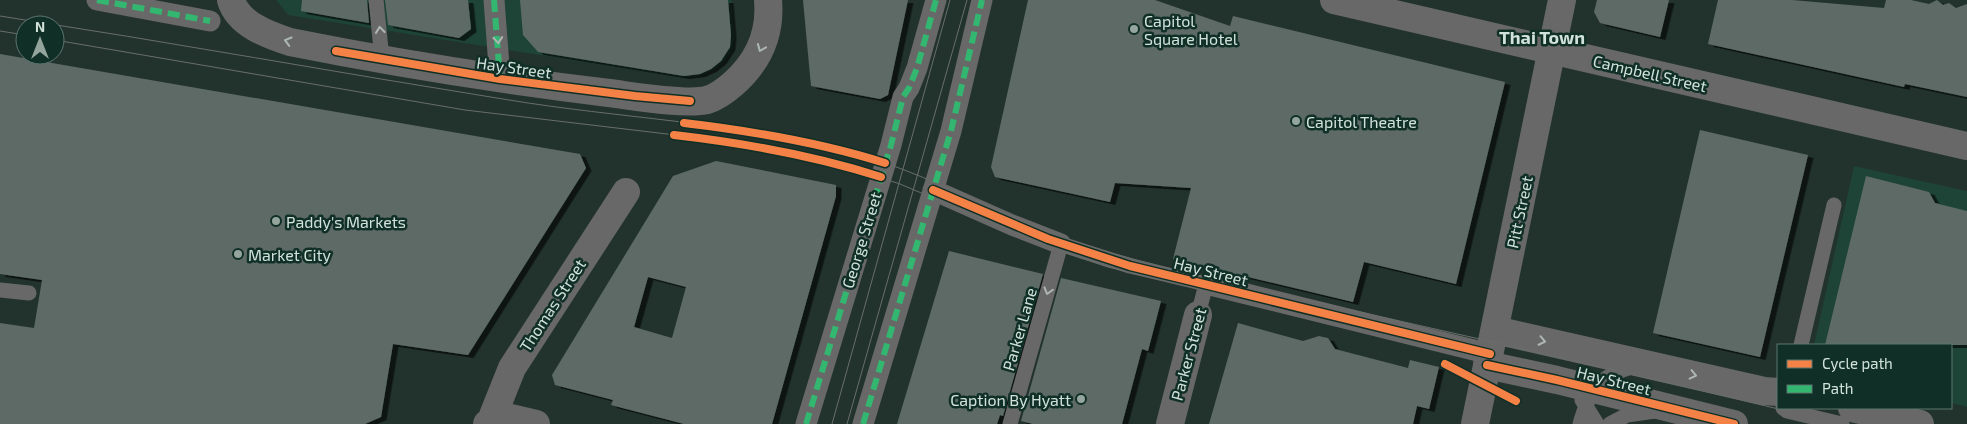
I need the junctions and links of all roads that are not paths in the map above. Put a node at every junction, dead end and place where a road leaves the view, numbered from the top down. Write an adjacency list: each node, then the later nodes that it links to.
1 (97, 0): 10 (street)
2 (231, 0): 12 (street, Hay Street, one-way to 2)
3 (376, 0): 12 (lane, one-way to 3)
4 (494, 0): 13 (street, one-way to 13)
5 (768, 0): 13 (street, Hay Street, one-way to 13)
6 (936, 0): 33 (street, George Street)
7 (982, 0): 15 (street)
8 (1334, 0): 11 (street, Campbell Street)
9 (1562, 0): 11 (street, Pitt Street)
10 (210, 21)
11 (1553, 51): 14 (street, Campbell Street); 24 (street, Pitt Street)
12 (382, 59): 13 (street, Hay Street)
13 (500, 80)
14 (1967, 146)
15 (933, 190): 18 (street, Hay Street); 34 (street)
16 (626, 192): 31 (street, Thomas Street)
17 (1834, 205): 23 (lane)
18 (1061, 244): 19 (lane, Hay Street); 35 (lane, Parker Lane, one-way to 35)
19 (1206, 284): 22 (lane, Parker Street); 24 (street, Hay Street)
20 (0, 290): 21 (lane)
21 (29, 293)
22 (1198, 316): 36 (street, Parker Street)
23 (1801, 344)
24 (1491, 350): 25 (street, Hay Street, one-way to 25); 26 (street, Hay Street); 37 (street, Pitt Street)
25 (1645, 364): 26 (lane); 27 (street, Hay Street, one-way to 27)
26 (1590, 396): 30 (street, Hay Street); 38 (lane); 39 (lane)
27 (1776, 399)
28 (1785, 409): 42 (lane)
29 (1856, 409): 43 (street)
30 (1674, 410): 40 (lane); 41 (street, Hay Street)
31 (489, 423): 32 (street)
32 (536, 424)
33 (806, 424)
34 (863, 424)
35 (1010, 424)
36 (1170, 424)
37 (1475, 424)
38 (1580, 424)
39 (1597, 424)
40 (1610, 424)
41 (1734, 424)
42 (1842, 424)
43 (1920, 424)

